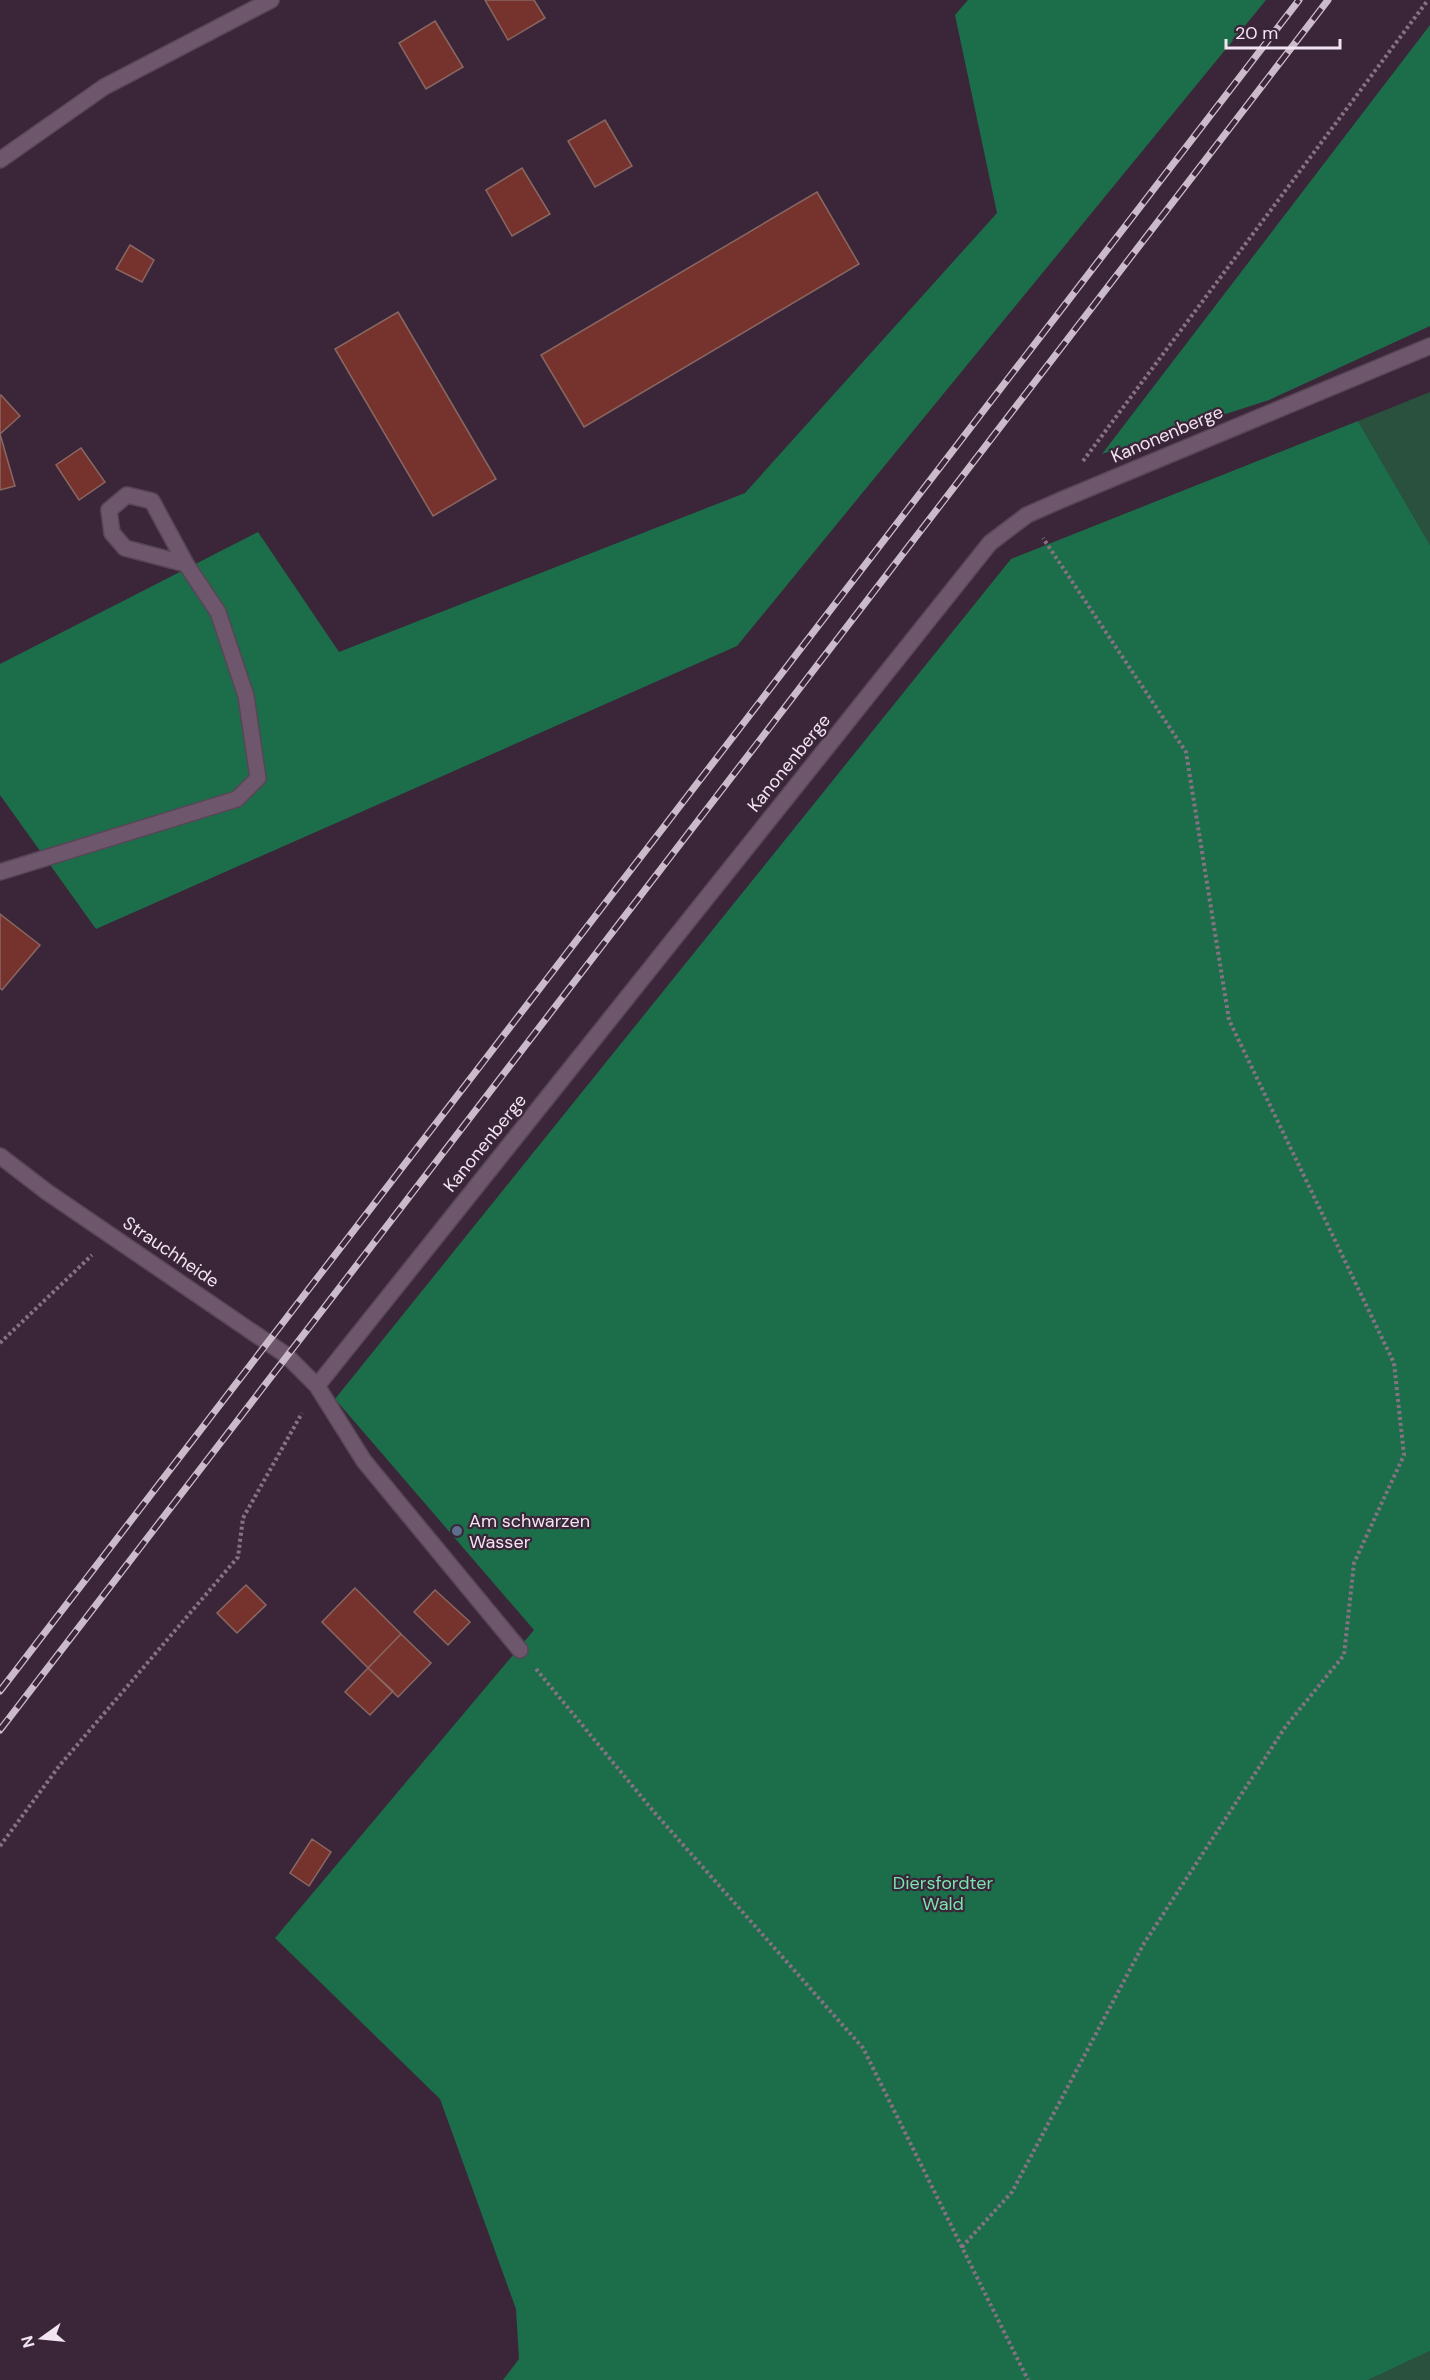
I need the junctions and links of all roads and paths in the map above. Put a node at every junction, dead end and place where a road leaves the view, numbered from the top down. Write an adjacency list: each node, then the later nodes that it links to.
1 (271, 0): 3 (street)
2 (1428, 0): 6 (path)
3 (254, 4): 4 (street)
4 (0, 160)
5 (1430, 346): 6 (street, Kanonenberge)
6 (1061, 500): 7 (street, Kanonenberge)
7 (1027, 515): 13 (street, Kanonenberge); 16 (path)
8 (186, 564): 8 (street); 9 (street)
9 (0, 872)
10 (0, 1156): 11 (street, Strauchheide)
11 (112, 1236): 12 (path); 13 (street, Strauchheide)
12 (0, 1342)
13 (317, 1386): 14 (street, Strauchheide); 15 (path)
14 (520, 1650): 16 (path)
15 (0, 1846)
16 (962, 2247): 17 (path)
17 (1028, 2380)

